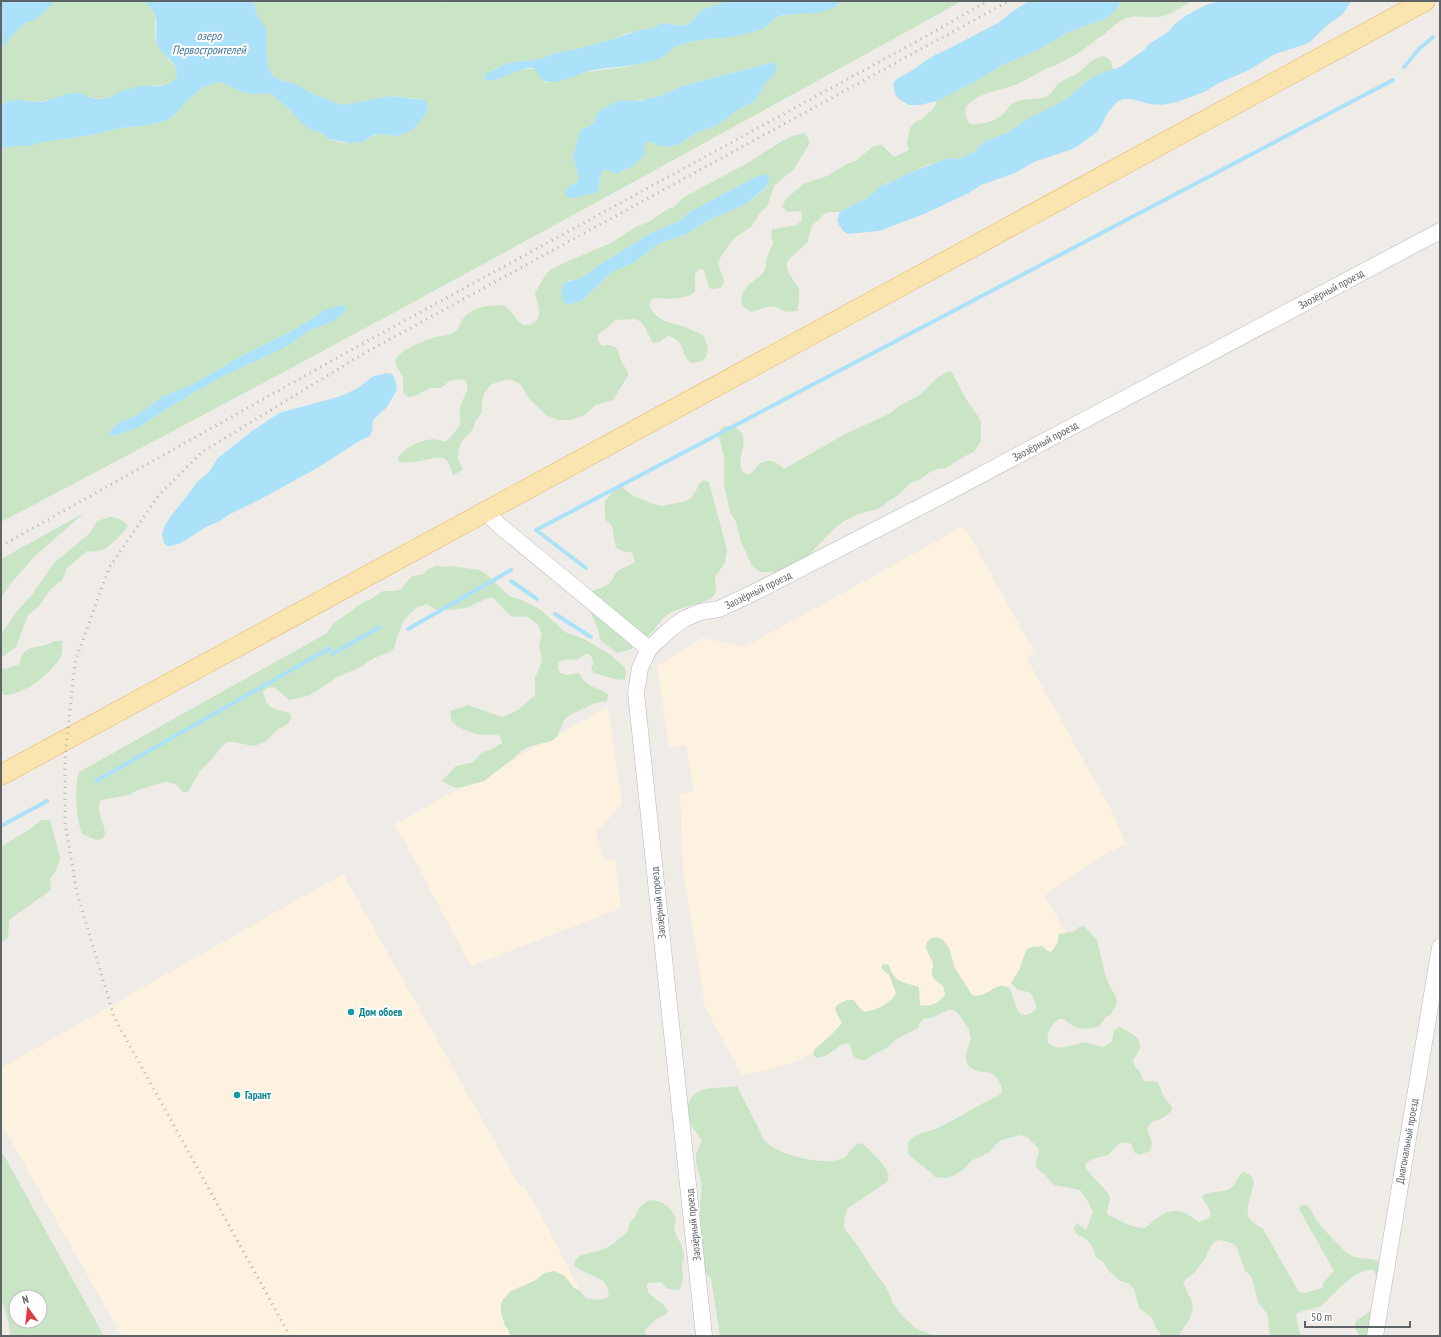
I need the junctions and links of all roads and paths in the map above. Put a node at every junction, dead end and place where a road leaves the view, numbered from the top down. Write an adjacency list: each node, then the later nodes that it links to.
1 (1425, 1): 3 (main road)
2 (1440, 231): 4 (street, Заозёрный проезд)
3 (486, 512): 4 (street); 5 (main road)
4 (649, 648): 7 (street, Заозёрный проезд)
5 (1, 775)
6 (1440, 947): 8 (street, Диагональный проезд)
7 (704, 1336)
8 (1374, 1336)

